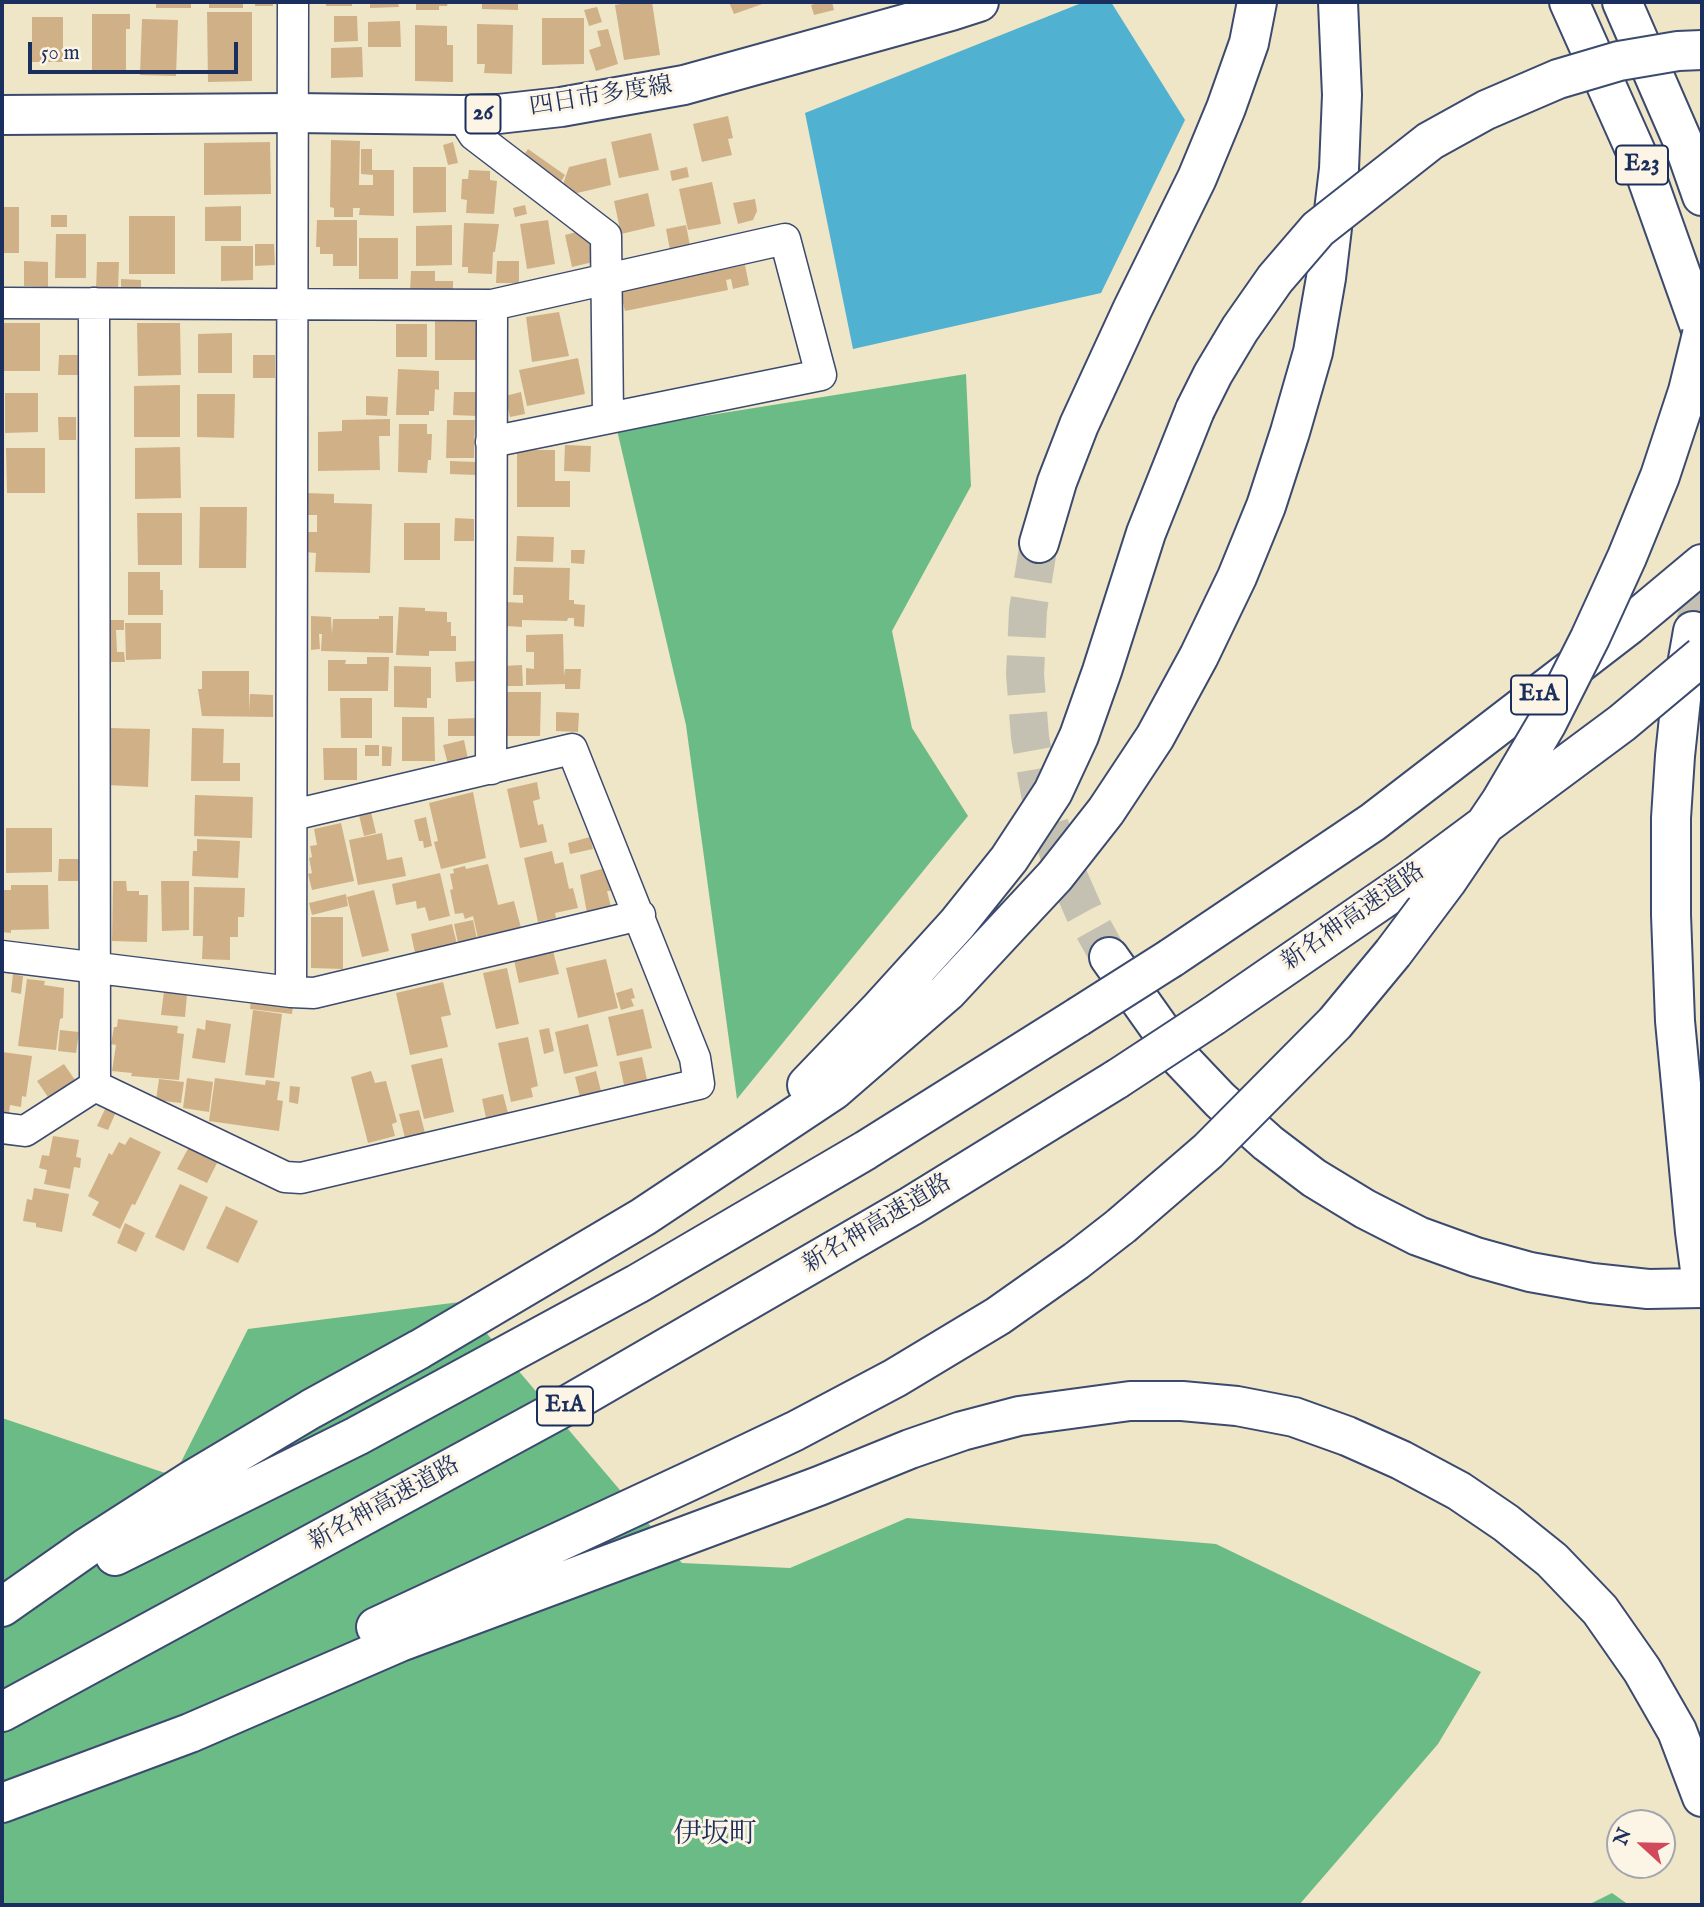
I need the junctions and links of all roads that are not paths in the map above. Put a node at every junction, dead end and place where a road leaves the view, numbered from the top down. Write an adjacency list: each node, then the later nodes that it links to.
1 (293, 2): 8 (street)
2 (979, 2): 10 (main road, 四日市多度線 / 26)
3 (1257, 2): 20 (main road)
4 (1338, 2): 32 (main road)
5 (1570, 2): 17 (main road, E23)
6 (1622, 2): 11 (main road, E23)
7 (1702, 50): 32 (main road, bridge)
8 (293, 113): 9 (main road, 四日市多度線 / 26); 10 (main road, 四日市多度線 / 26); 15 (street)
9 (2, 115)
10 (461, 115): 12 (street)
11 (1702, 196)
12 (607, 279): 16 (street); 18 (street); 18 (street)
13 (2, 303): 14 (street)
14 (94, 303): 15 (street); 28 (street)
15 (294, 305): 16 (street); 24 (street)
16 (492, 305): 19 (street)
17 (1702, 333): 38 (main road, bridge)
18 (608, 418): 19 (street)
19 (491, 442): 23 (street)
20 (1039, 543)
21 (1702, 564): 35 (main road, E1A, bridge)
22 (1698, 643): 33 (main road); 36 (main road, 新名神高速道路 / E1A, bridge)
23 (491, 769): 24 (street); 25 (street)
24 (293, 815): 29 (street)
25 (640, 915): 29 (street); 30 (street)
26 (2, 956): 28 (street)
27 (1109, 957): 33 (main road)
28 (94, 966): 29 (street); 30 (street)
29 (292, 992)
30 (95, 1086): 31 (street)
31 (2, 1128)
32 (703, 1176): 34 (main road)
33 (1702, 1287)
34 (2, 1607)
35 (2, 1616)
36 (2, 1712)
37 (1702, 1797): 38 (main road)
38 (2, 1803)

